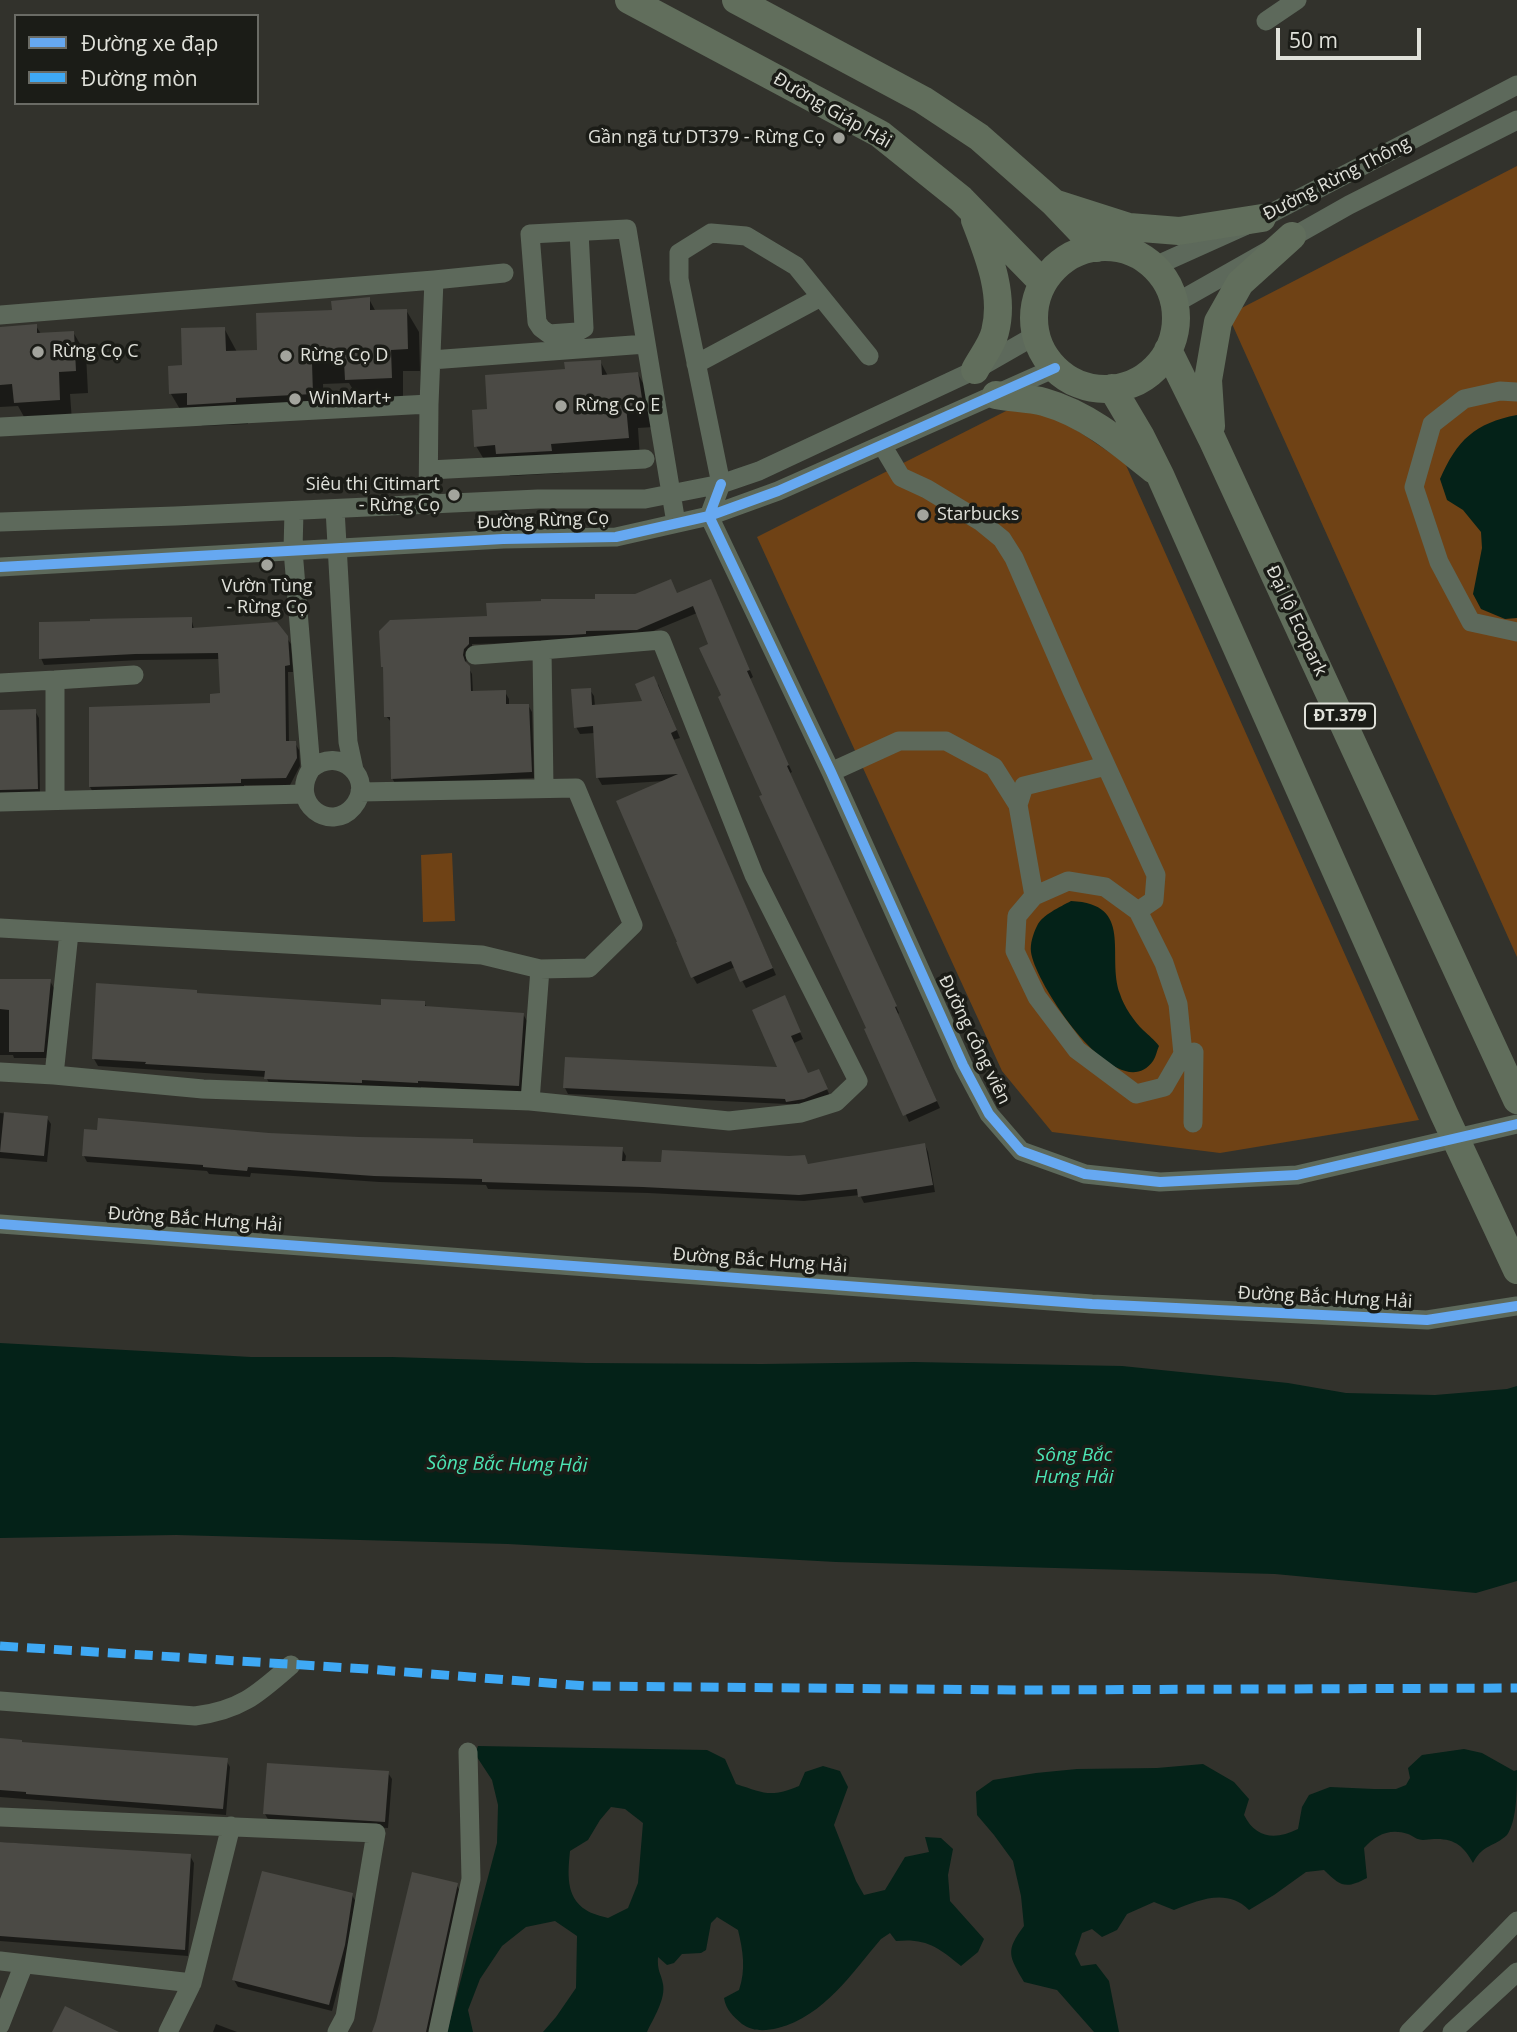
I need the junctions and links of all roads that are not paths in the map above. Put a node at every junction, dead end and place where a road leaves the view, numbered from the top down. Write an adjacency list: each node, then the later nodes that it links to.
1 (629, 0): 8 (highway, Đường Giáp Hải)
2 (736, 0): 7 (highway)
3 (1297, 0): 4 (street)
4 (1266, 21)
5 (1517, 85): 9 (street, Đường Rừng Thông)
6 (1517, 120): 11 (street, Đường Rừng Thông)
7 (1054, 204): 9 (highway); 12 (highway)
8 (972, 211): 16 (highway, Đường Giáp Hải); 27 (highway)
9 (1262, 219): 13 (street, Đường Rừng Thông)
10 (579, 232): 10 (street); 21 (street)
11 (1292, 236): 18 (street, Đường Rừng Thông); 33 (highway)
12 (1097, 248): 13 (highway); 16 (highway)
13 (1153, 267): 18 (highway)
14 (504, 273): 15 (street)
15 (434, 280): 19 (street); 24 (street)
16 (1043, 283): 20 (highway)
17 (821, 297): 23 (street); 25 (street); 25 (street)
18 (1174, 304): 22 (highway)
19 (0, 314)
20 (1036, 335): 26 (highway); 27 (street, Đường Rừng Cọ)
21 (646, 344): 24 (street); 39 (street)
22 (1168, 350): 28 (highway); 33 (highway, Đại lộ Ecopark / ĐT.379)
23 (869, 356)
24 (431, 360): 31 (street)
25 (696, 364): 38 (street)
26 (1055, 369): 28 (highway); 30 (street, Đường Rừng Cọ)
27 (975, 370): 38 (street, Đường Rừng Cọ)
28 (1112, 388): 37 (highway)
29 (1517, 392): 49 (street)
30 (996, 395): 34 (street, Đường Rừng Cọ); 37 (highway)
31 (429, 404): 32 (street); 36 (street)
32 (0, 427)
33 (1212, 439): 73 (highway, Đại lộ Ecopark / ĐT.379)
34 (882, 445): 43 (street, Đường Rừng Cọ); 55 (street)
35 (645, 459): 36 (street)
36 (429, 470): 40 (street)
37 (1160, 475): 78 (highway)
38 (721, 484): 39 (street, Đường Rừng Cọ); 43 (street)
39 (670, 494): 40 (street, Đường Rừng Cọ); 45 (street)
40 (428, 505): 41 (street, Đường Rừng Cọ)
41 (335, 509): 42 (street, Đường Rừng Cọ); 46 (street)
42 (294, 511): 44 (street, Đường Rừng Cọ); 47 (street)
43 (709, 516): 45 (street, Đường Rừng Cọ); 58 (street, Đường công viên)
44 (0, 522)
45 (676, 523): 46 (street, Đường Rừng Cọ)
46 (336, 548): 47 (street, Đường Rừng Cọ); 57 (street)
47 (293, 550): 48 (street, Đường Rừng Cọ); 56 (street)
48 (0, 567)
49 (1517, 632)
50 (542, 650): 51 (street); 59 (street); 74 (street)
51 (475, 655)
52 (134, 675): 53 (street)
53 (55, 680): 54 (street); 62 (street)
54 (0, 683)
55 (1106, 766): 64 (street); 66 (street)
56 (311, 769): 57 (street); 61 (street)
57 (354, 770): 60 (street)
58 (831, 772): 64 (street); 76 (street, Đường công viên)
59 (544, 788): 60 (street); 69 (street)
60 (360, 792): 61 (street)
61 (304, 794): 62 (street)
62 (55, 800): 63 (street)
63 (0, 802)
64 (1018, 804): 65 (street)
65 (1034, 895): 66 (street); 70 (street)
66 (1138, 911): 70 (street)
67 (0, 928): 68 (street)
68 (69, 933): 69 (street); 72 (street)
69 (540, 970): 74 (street)
70 (1182, 1054): 75 (street)
71 (0, 1072): 72 (street)
72 (54, 1074): 74 (street)
73 (1513, 1092)
74 (530, 1101)
75 (1193, 1123)
76 (1517, 1124)
77 (0, 1224): 79 (street, Đường Bắc Hưng Hải)
78 (1517, 1270)
79 (1517, 1306)
80 (292, 1665): 81 (street)
81 (0, 1701)
82 (468, 1752): 93 (street)
83 (0, 1817): 84 (street)
84 (231, 1826): 89 (street); 92 (street)
85 (1517, 1921): 94 (street)
86 (0, 1961): 87 (street)
87 (24, 1964): 89 (street); 90 (street)
88 (1517, 1972): 95 (street)
89 (192, 1983): 91 (street)
90 (0, 2025)
91 (169, 2032)
92 (337, 2032)
93 (438, 2032)
94 (1409, 2032)
95 (1452, 2032)

